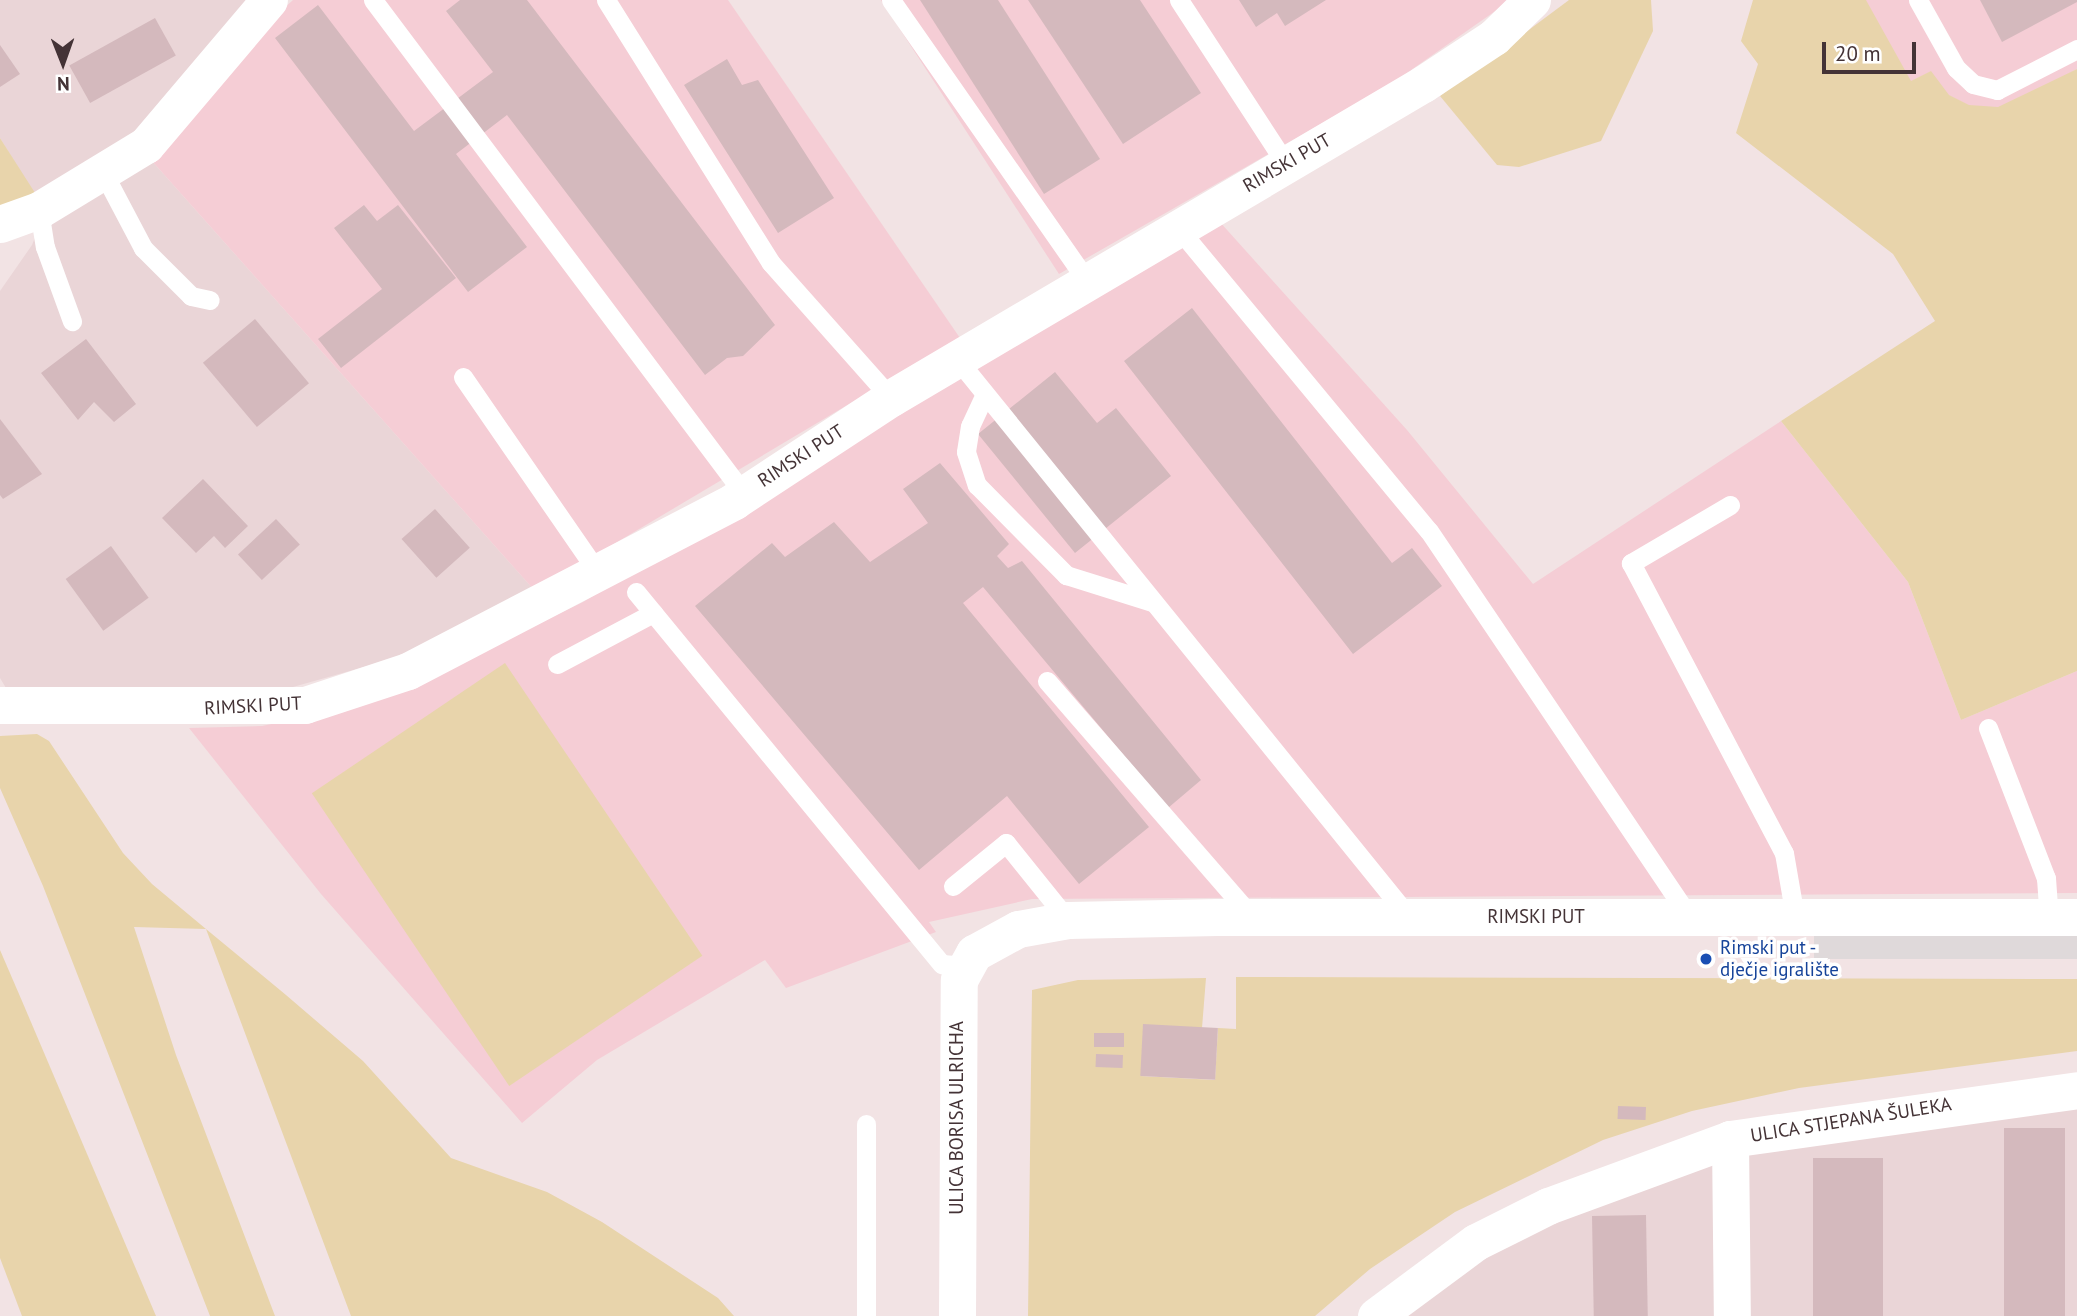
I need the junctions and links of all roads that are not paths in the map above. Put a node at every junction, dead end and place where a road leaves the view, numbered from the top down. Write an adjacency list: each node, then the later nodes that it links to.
1 (269, 0): 10 (street)
2 (373, 0): 21 (lane)
3 (607, 0): 20 (lane)
4 (891, 0): 14 (lane)
5 (1180, 0): 9 (lane)
6 (1532, 0): 9 (street, RIMSKI PUT)
7 (1918, 0): 8 (lane)
8 (2077, 49)
9 (1286, 164): 13 (street, RIMSKI PUT)
10 (104, 174): 11 (street); 15 (lane)
11 (39, 210): 12 (street); 16 (lane)
12 (0, 224)
13 (1178, 228): 14 (street, RIMSKI PUT); 34 (lane)
14 (1087, 280): 17 (street, RIMSKI PUT)
15 (210, 300)
16 (72, 321)
17 (957, 359): 19 (lane); 20 (street, RIMSKI PUT)
18 (463, 377): 23 (lane)
19 (985, 394): 25 (lane); 25 (lane)
20 (891, 398): 21 (street, RIMSKI PUT)
21 (744, 494): 23 (street, RIMSKI PUT)
22 (1730, 505): 35 (lane)
23 (599, 574): 29 (street, RIMSKI PUT)
24 (636, 592): 26 (lane)
25 (1152, 602): 33 (lane)
26 (653, 613): 27 (lane); 38 (lane)
27 (556, 664)
28 (1047, 681): 32 (lane)
29 (0, 705)
30 (1987, 728): 36 (lane)
31 (953, 886): 37 (lane)
32 (1252, 917): 33 (street, RIMSKI PUT); 37 (street, RIMSKI PUT)
33 (1409, 917): 34 (street, RIMSKI PUT)
34 (1689, 917): 35 (street, RIMSKI PUT)
35 (1795, 917): 36 (street, RIMSKI PUT)
36 (2063, 917)
37 (1068, 920): 38 (street, RIMSKI PUT)
38 (963, 966): 43 (street, ULICA BORISA ULRICHA)
39 (2077, 1090): 41 (street, ULICA STJEPANA ŠULEKA)
40 (866, 1124): 42 (lane)
41 (1730, 1139): 44 (street, ULICA STJEPANA ŠULEKA); 45 (street)
42 (866, 1316)
43 (957, 1316)
44 (1376, 1316)
45 (1732, 1316)

